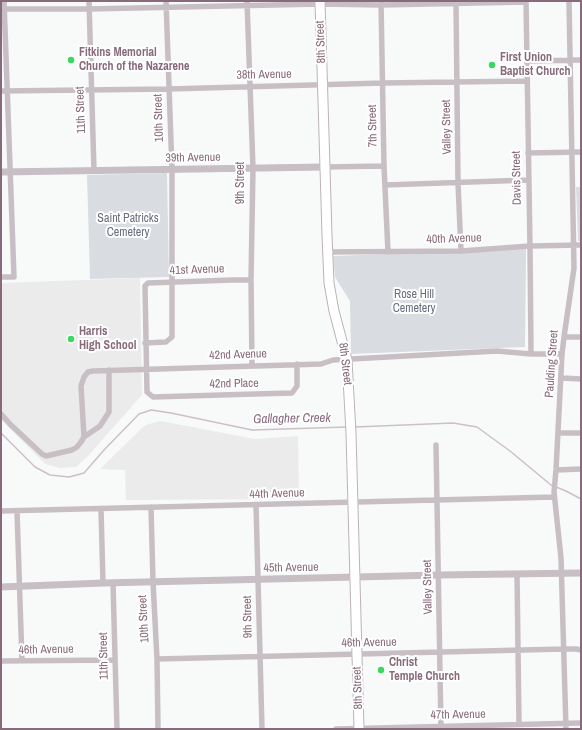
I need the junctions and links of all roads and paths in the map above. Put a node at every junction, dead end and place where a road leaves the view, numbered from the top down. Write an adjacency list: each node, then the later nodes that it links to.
1 (4, 1): 11 (street)
2 (89, 1): 12 (street, 11th Street)
3 (569, 1): 13 (street, Paulding Street)
4 (320, 2): 7 (street); 8 (street); 19 (main road, 8th Street)
5 (428, 2): 8 (street); 9 (street)
6 (526, 2): 9 (street); 15 (street, Davis Street)
7 (247, 3): 10 (street); 20 (street, 9th Street)
8 (381, 3): 18 (street, 7th Street)
9 (456, 3): 17 (street, Valley Street)
10 (166, 4): 12 (street); 21 (street, 10th Street)
11 (3, 9): 12 (street); 23 (street)
12 (89, 9): 22 (street, 11th Street)
13 (570, 60): 14 (street); 15 (street); 24 (street, Paulding Street)
14 (581, 60)
15 (527, 61): 16 (street, Davis Street)
16 (527, 81): 17 (street, 38th Avenue); 26 (street, Davis Street)
17 (457, 82): 18 (street, 38th Avenue); 35 (street, Valley Street)
18 (383, 83): 19 (street, 38th Avenue); 27 (street, 7th Street)
19 (322, 85): 20 (street, 38th Avenue); 28 (main road, 8th Street)
20 (250, 86): 21 (street, 38th Avenue); 29 (street, 9th Street)
21 (169, 89): 22 (street, 38th Avenue); 30 (street, 10th Street)
22 (91, 90): 23 (street, 38th Avenue); 31 (street, 11th Street)
23 (4, 91): 33 (street)
24 (572, 152): 25 (street); 26 (street); 38 (street, Paulding Street)
25 (581, 152)
26 (528, 153): 34 (street, Davis Street)
27 (384, 166): 28 (street, 39th Avenue); 36 (street, 7th Street)
28 (325, 167): 29 (street, 39th Avenue); 41 (main road, 8th Street)
29 (252, 168): 30 (street, 39th Avenue); 44 (street, 9th Street)
30 (172, 170): 31 (street, 39th Avenue); 45 (street, 10th Street)
31 (94, 171): 33 (street, 39th Avenue)
32 (1, 172): 33 (street, 39th Avenue)
33 (10, 172): 43 (street)
34 (528, 180): 35 (street); 39 (street, Davis Street)
35 (458, 183): 36 (street); 40 (street, Valley Street)
36 (386, 185): 42 (street, 7th Street)
37 (581, 244): 38 (street, 40th Avenue)
38 (574, 245): 39 (street, 40th Avenue); 46 (street, Paulding Street)
39 (530, 246): 40 (street, 40th Avenue); 49 (street, Davis Street)
40 (461, 251): 42 (street, 40th Avenue)
41 (327, 252): 42 (street, 40th Avenue); 51 (main road, 8th Street)
42 (388, 252)
43 (1, 277)
44 (251, 280): 45 (street, 41st Avenue); 53 (street, 9th Street)
45 (172, 282): 48 (street, 10th Street); 48 (street, 41st Avenue)
46 (564, 337): 47 (street); 50 (street, Paulding Street)
47 (581, 337)
48 (145, 343): 54 (street)
49 (531, 354): 50 (street, 42nd Avenue); 51 (street, 42nd Avenue)
50 (562, 354): 56 (street, Paulding Street)
51 (347, 360): 52 (street, 42nd Avenue); 67 (main road, 8th Street)
52 (297, 364): 53 (street, 42nd Avenue); 54 (street, 42nd Place)
53 (252, 365): 54 (street, 42nd Avenue)
54 (146, 368): 55 (street, 42nd Avenue)
55 (109, 370): 61 (street); 61 (street, 42nd Avenue)
56 (561, 378): 57 (street); 59 (street, Paulding Street)
57 (581, 379)
58 (1, 414): 61 (street)
59 (558, 433): 60 (street); 64 (street, Paulding Street)
60 (581, 433)
61 (84, 437)
62 (436, 445): 66 (street, Valley Street)
63 (581, 469): 64 (street)
64 (556, 470): 65 (street, Paulding Street)
65 (554, 495): 66 (street, 44th Avenue); 73 (street, Paulding Street)
66 (437, 500): 67 (street, 44th Avenue); 76 (street, Valley Street)
67 (353, 503): 68 (street, 44th Avenue); 77 (main road, 8th Street)
68 (256, 505): 69 (street, 44th Avenue); 78 (street, 9th Street)
69 (150, 507): 70 (street, 44th Avenue); 79 (street, 10th Street)
70 (101, 509): 72 (street, 44th Avenue); 80 (street)
71 (1, 511): 72 (street, 44th Avenue)
72 (17, 511): 82 (street)
73 (562, 573): 74 (street, 45th Avenue); 75 (street, 45th Avenue); 84 (street, Paulding Street)
74 (581, 573)
75 (517, 574): 76 (street, 45th Avenue); 85 (street)
76 (439, 575): 77 (street, 45th Avenue); 87 (street, Valley Street)
77 (355, 578): 78 (street, 45th Avenue); 88 (main road, 8th Street)
78 (258, 580): 79 (street, 45th Avenue); 89 (street, 9th Street)
79 (153, 582): 81 (street, 45th Avenue); 90 (street, 10th Street)
80 (103, 583): 81 (street, 45th Avenue); 82 (street, 45th Avenue)
81 (113, 583): 91 (street, 11th Street)
82 (20, 586): 83 (street, 45th Avenue); 93 (street)
83 (1, 587)
84 (564, 649): 85 (street, 46th Avenue); 86 (street, 46th Avenue); 96 (street, Paulding Street)
85 (518, 650): 87 (street, 46th Avenue); 95 (street)
86 (581, 650)
87 (440, 652): 88 (street, 46th Avenue); 97 (street, Valley Street)
88 (357, 654): 89 (street, 46th Avenue); 102 (main road, 8th Street)
89 (260, 656): 90 (street, 46th Avenue); 100 (street, 9th Street)
90 (157, 659): 99 (street, 10th Street)
91 (115, 660): 93 (street, 46th Avenue); 98 (street, 11th Street)
92 (1, 661): 93 (street, 46th Avenue)
93 (22, 661)
94 (581, 723): 96 (street, 47th Avenue)
95 (519, 724): 96 (street, 47th Avenue); 97 (street, 47th Avenue)
96 (566, 726)
97 (441, 728): 102 (street, 47th Avenue)
98 (116, 729)
99 (158, 729)
100 (262, 729)
101 (336, 729): 102 (street, 47th Avenue)
102 (359, 729)

